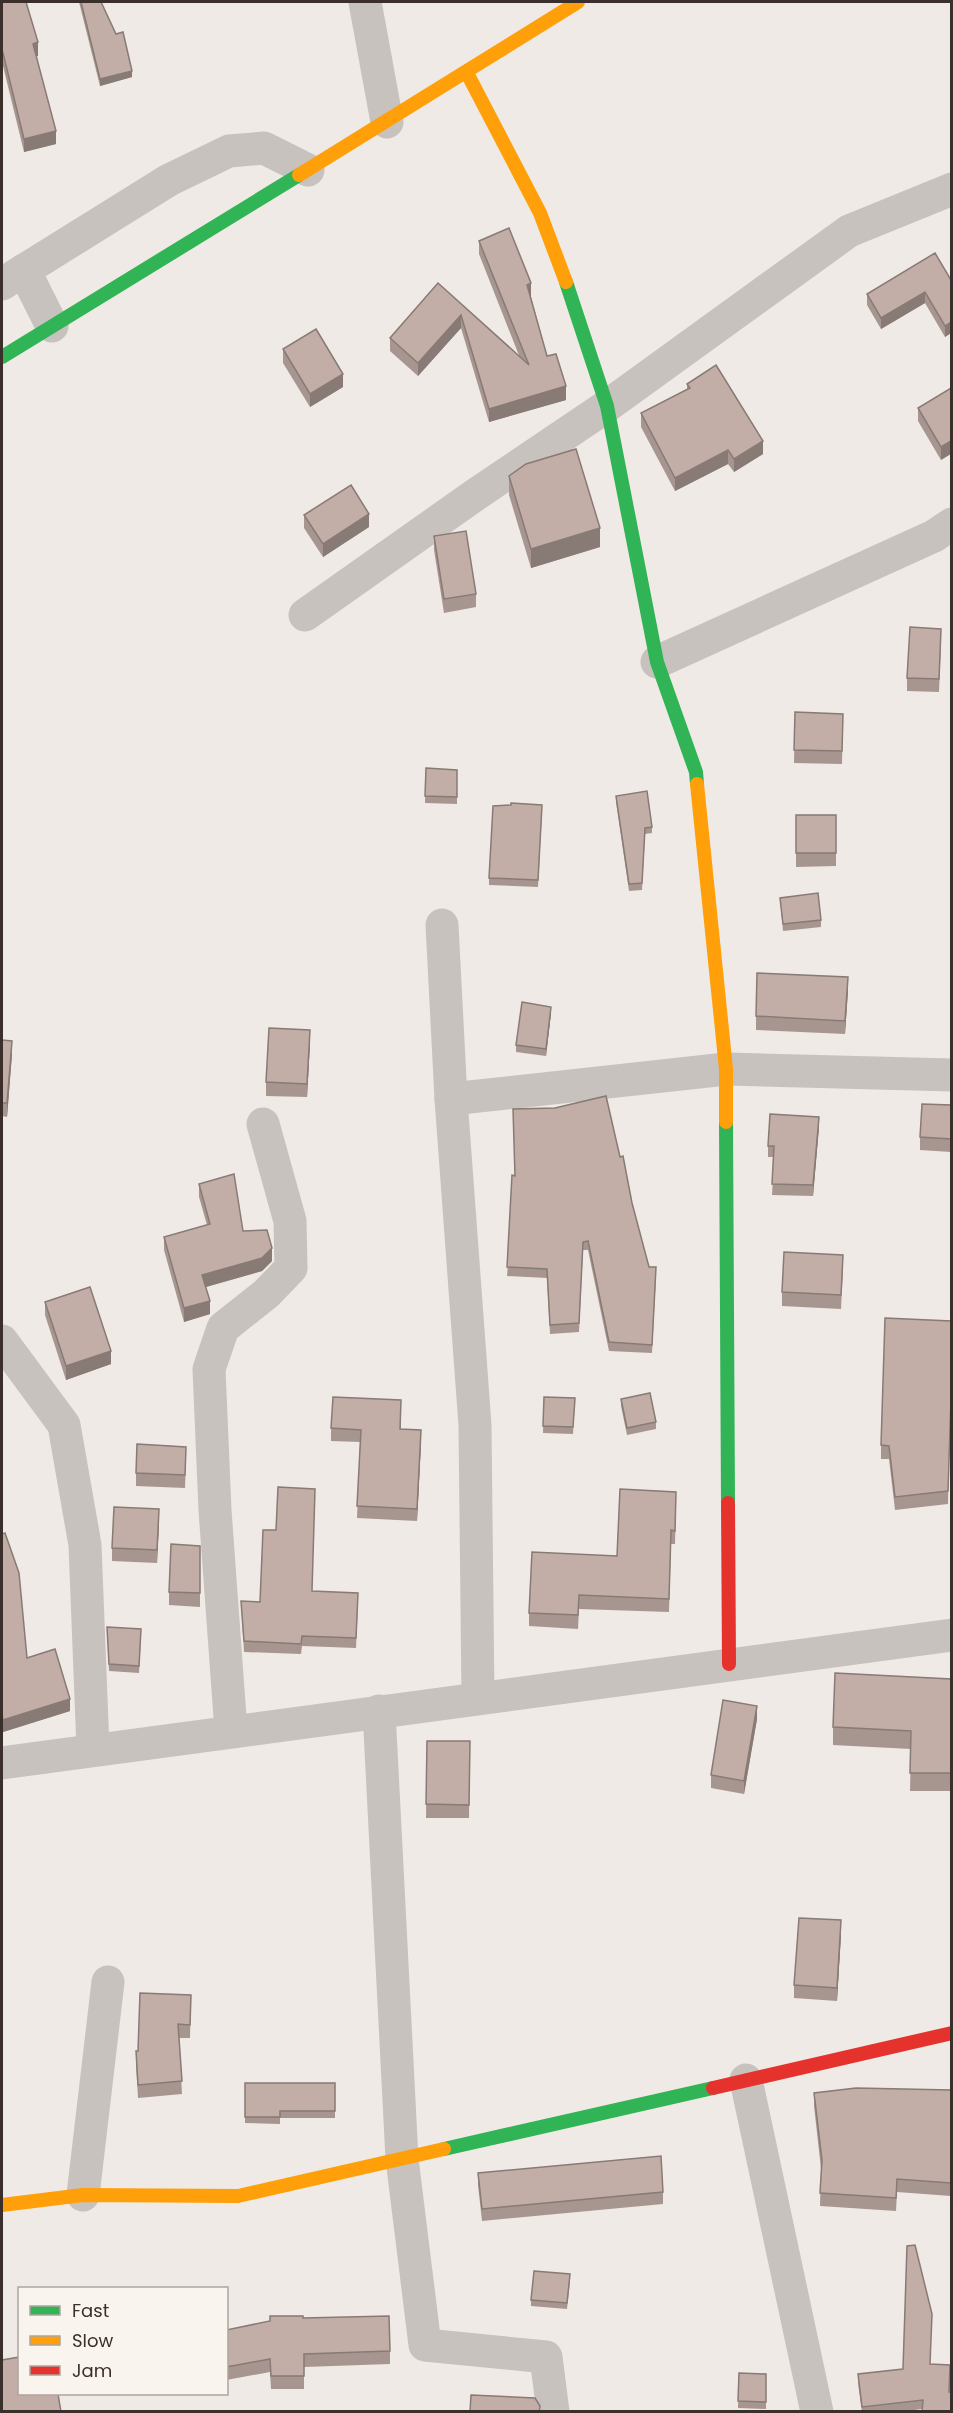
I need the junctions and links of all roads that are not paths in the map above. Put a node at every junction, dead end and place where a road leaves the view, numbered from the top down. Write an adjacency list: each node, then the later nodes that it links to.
1 (365, 2): 4 (street)
2 (578, 2): 3 (street)
3 (467, 73): 4 (street); 10 (street)
4 (387, 122): 5 (street)
5 (308, 170): 7 (street); 8 (street)
6 (951, 189): 10 (street)
7 (13, 277): 8 (street)
8 (52, 326): 9 (street)
9 (2, 357)
10 (607, 406): 12 (street); 13 (street)
11 (951, 525): 13 (street)
12 (305, 615)
13 (657, 662): 15 (street)
14 (442, 925): 17 (street)
15 (726, 1069): 16 (street); 17 (street); 21 (street)
16 (951, 1075)
17 (451, 1099): 22 (street)
18 (263, 1124): 24 (street)
19 (2, 1341): 25 (street)
20 (951, 1635): 21 (street)
21 (729, 1664): 22 (street)
22 (478, 1698): 23 (street)
23 (379, 1711): 24 (street); 30 (street)
24 (231, 1731): 25 (street)
25 (93, 1749): 26 (street)
26 (2, 1762)
27 (108, 1982): 31 (street)
28 (951, 2034): 29 (street)
29 (746, 2080): 30 (street); 34 (street)
30 (402, 2159): 31 (street); 33 (street)
31 (83, 2195): 32 (street)
32 (2, 2205)
33 (553, 2412)
34 (817, 2412)

